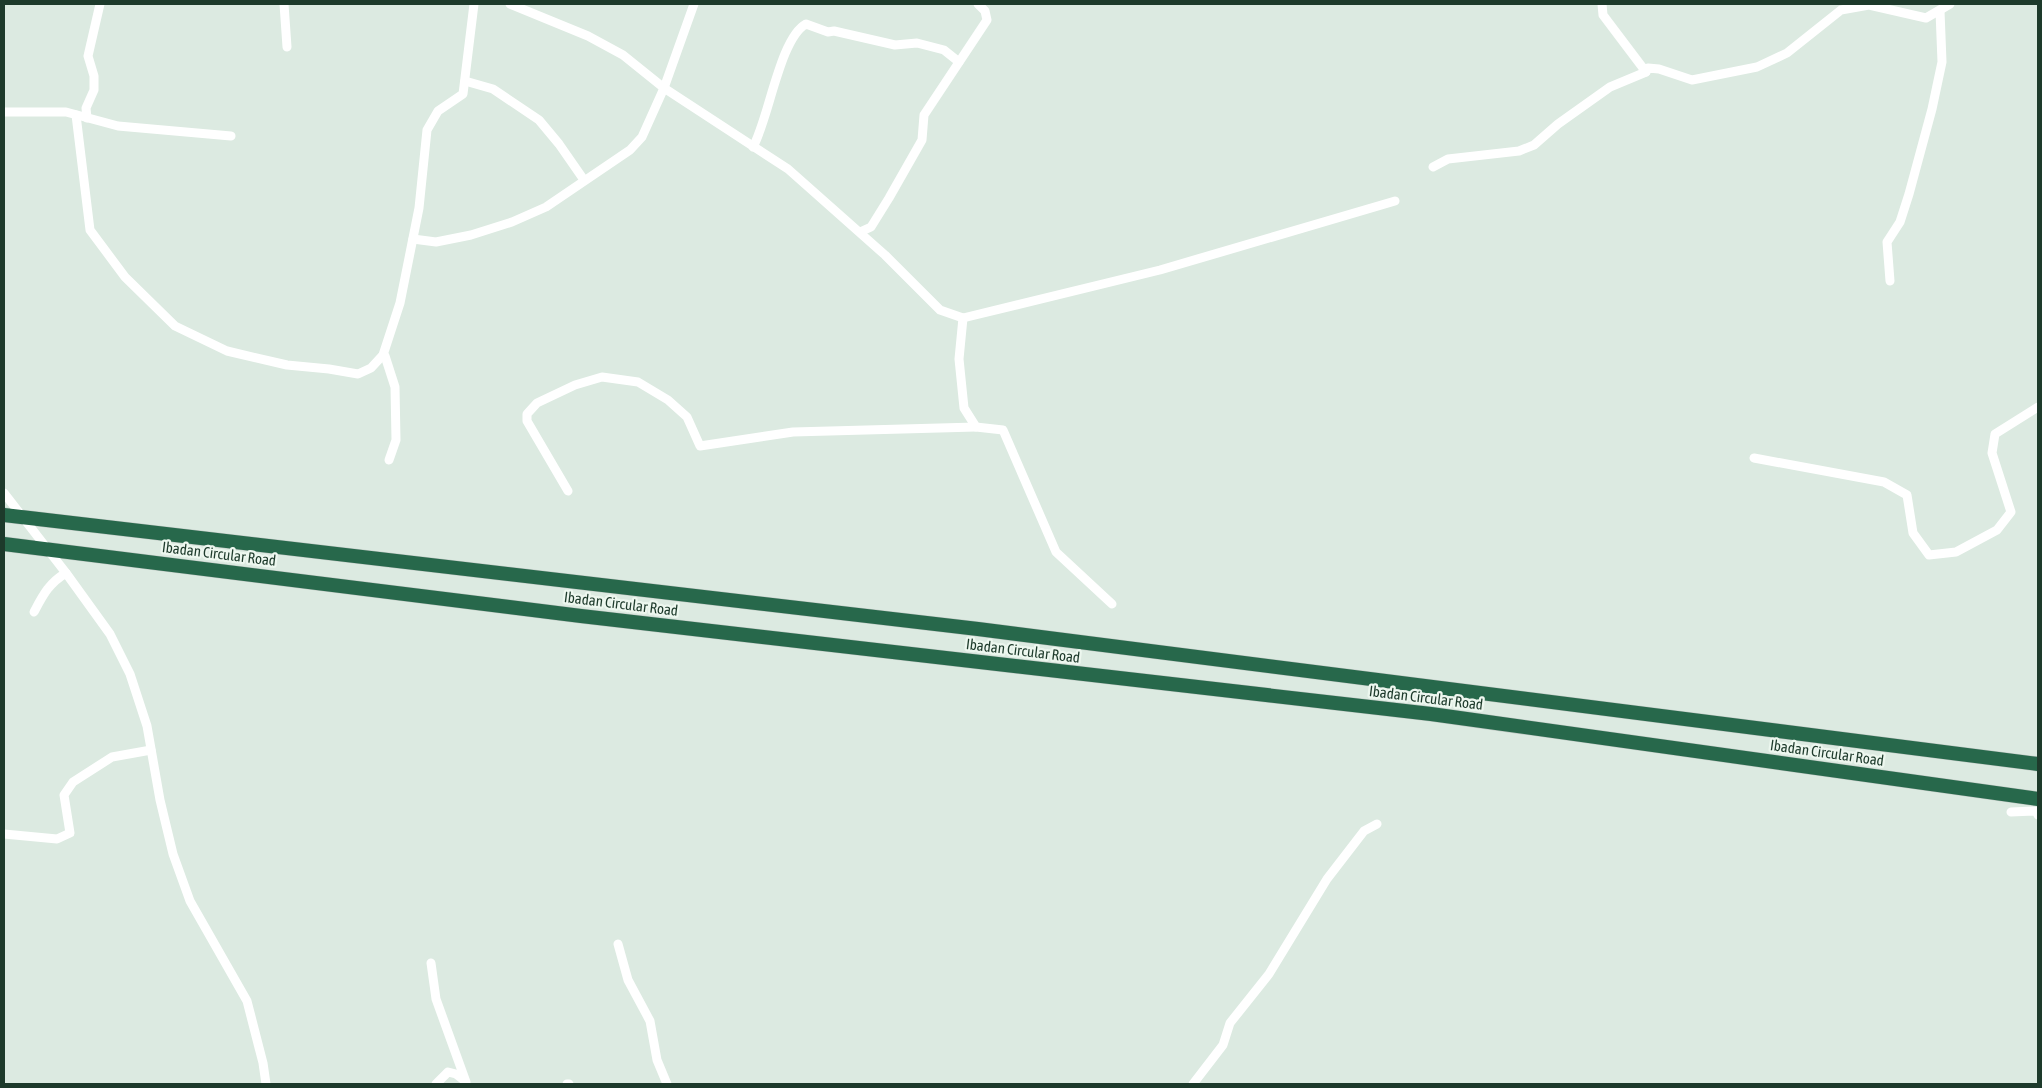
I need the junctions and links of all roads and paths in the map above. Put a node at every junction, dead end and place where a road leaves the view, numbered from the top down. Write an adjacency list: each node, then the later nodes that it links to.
1 (100, 4): 17 (street)
2 (284, 4): 10 (street)
3 (474, 4): 13 (street)
4 (510, 4): 14 (street)
5 (694, 4): 14 (street)
6 (978, 4): 11 (street)
7 (1602, 4): 12 (street)
8 (1950, 4): 9 (street)
9 (1940, 11): 12 (street); 25 (street)
10 (287, 47)
11 (959, 62): 19 (street); 23 (street)
12 (1646, 72): 20 (street)
13 (465, 81): 21 (street); 24 (street)
14 (664, 88): 19 (street); 21 (street)
15 (4, 112): 16 (street)
16 (76, 115): 17 (street); 27 (street)
17 (87, 118): 18 (street)
18 (231, 136)
19 (753, 147): 23 (street)
20 (1432, 167)
21 (584, 180): 24 (street)
22 (1395, 201): 26 (street)
23 (860, 232): 26 (street)
24 (413, 238): 27 (street)
25 (1890, 281)
26 (963, 318): 29 (street)
27 (383, 355): 31 (street)
28 (2038, 407): 30 (street)
29 (976, 427): 32 (street); 37 (street)
30 (1754, 458)
31 (389, 460)
32 (568, 491)
33 (4, 493): 36 (street)
34 (4, 515): 40 (highway, Ibadan Circular Road)
35 (4, 544): 41 (highway, Ibadan Circular Road)
36 (66, 573): 38 (street); 39 (street)
37 (1112, 604)
38 (34, 612)
39 (151, 750): 45 (street); 49 (street)
40 (2038, 764)
41 (2038, 799)
42 (2011, 812): 43 (street)
43 (2038, 814)
44 (1377, 824): 52 (street)
45 (4, 834)
46 (618, 944): 51 (street)
47 (431, 963): 48 (street)
48 (466, 1083): 50 (street)
49 (266, 1084)
50 (436, 1084)
51 (668, 1084)
52 (1193, 1084)

